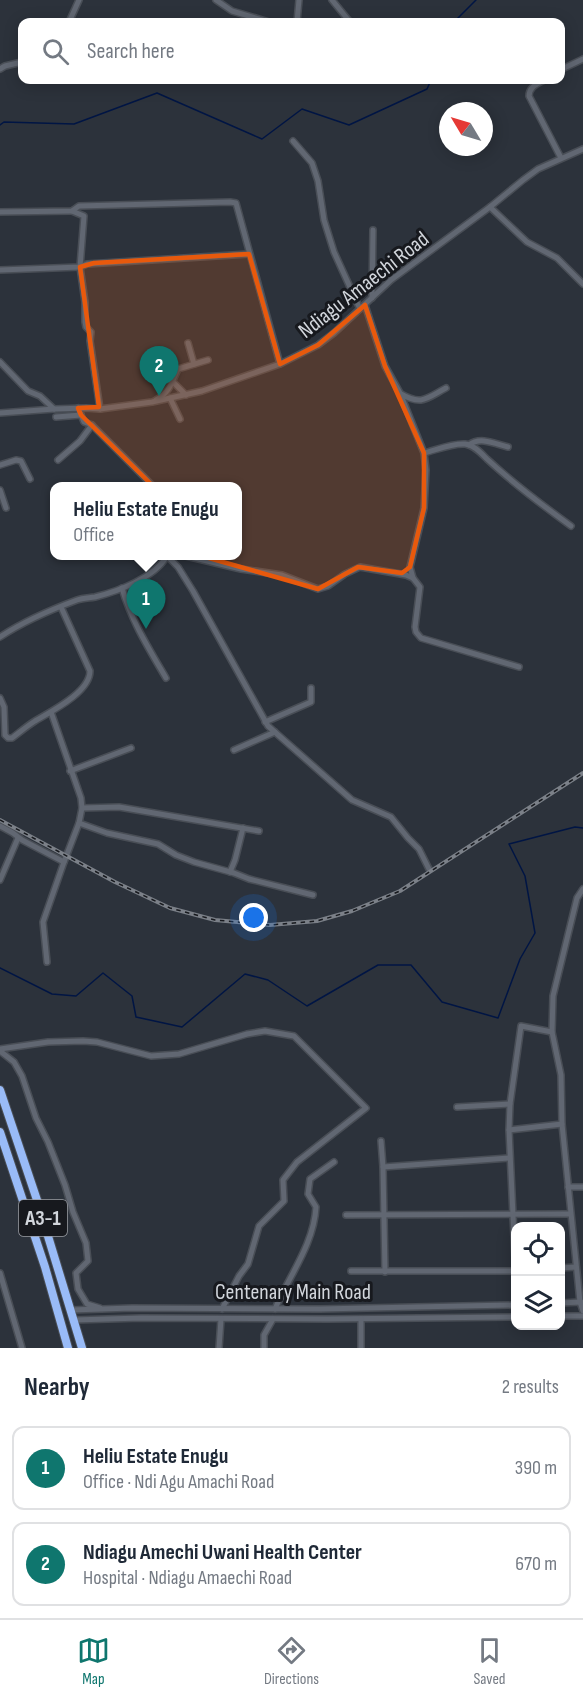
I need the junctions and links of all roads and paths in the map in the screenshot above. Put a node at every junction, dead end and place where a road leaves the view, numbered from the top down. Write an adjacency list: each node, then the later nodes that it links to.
1 (79, 0): 5 (street)
2 (216, 0): 6 (street)
3 (299, 0): 7 (street)
4 (332, 0): 8 (street)
5 (71, 18)
6 (255, 18)
7 (297, 18)
8 (347, 18)
9 (583, 59): 11 (street)
10 (18, 63): 12 (street)
11 (565, 68)
12 (0, 69)
13 (538, 84): 16 (street)
14 (293, 141): 26 (street)
15 (583, 150): 16 (street, Ndiagu Amaechi Road)
16 (561, 158): 17 (street, Ndiagu Amaechi Road)
17 (490, 207): 24 (street); 25 (street, Ndiagu Amaechi Road)
18 (72, 211): 19 (street); 21 (street); 22 (street)
19 (0, 212)
20 (373, 230): 25 (street)
21 (249, 254): 22 (street); 32 (street)
22 (80, 267): 23 (street); 42 (street)
23 (0, 270)
24 (583, 284)
25 (372, 298): 26 (street, Ndiagu Amaechi Road)
26 (362, 307): 32 (street, Ndiagu Amaechi Road); 36 (street)
27 (188, 343): 31 (street)
28 (208, 360): 31 (street)
29 (0, 362): 41 (street)
30 (174, 363): 33 (street)
31 (194, 364): 33 (street)
32 (280, 364): 37 (street, Ndiagu Amaechi Road)
33 (178, 369): 34 (street)
34 (174, 383): 37 (street); 39 (street)
35 (446, 388): 36 (street)
36 (400, 393): 50 (street)
37 (186, 395): 38 (street, Ndiagu Amaechi Road)
38 (170, 398): 39 (street, Ndiagu Amaechi Road); 46 (street)
39 (152, 402): 42 (street, Ndiagu Amaechi Road)
40 (78, 408): 41 (street, Ndiagu Amaechi Road); 42 (street, Ndiagu Amaechi Road); 44 (street)
41 (54, 409): 43 (street, Ndiagu Amaechi Road)
42 (100, 409)
43 (0, 413)
44 (81, 415): 45 (street); 47 (street)
45 (56, 417)
46 (180, 419)
47 (92, 425): 51 (street); 54 (street)
48 (469, 445): 49 (street); 50 (street); 57 (street)
49 (508, 447)
50 (424, 453): 61 (street)
51 (58, 460)
52 (0, 465): 53 (street)
53 (30, 479)
54 (149, 482)
55 (0, 490): 56 (street)
56 (6, 508)
57 (572, 526)
58 (164, 560): 64 (street)
59 (172, 560): 72 (street)
60 (206, 560): 62 (street)
61 (410, 567): 62 (street); 63 (street)
62 (402, 573): 63 (street)
63 (412, 578): 67 (street)
64 (122, 588): 65 (street); 68 (street)
65 (61, 607): 66 (street); 71 (street)
66 (0, 637)
67 (519, 667)
68 (166, 678)
69 (311, 688): 72 (street)
70 (0, 698): 71 (street)
71 (51, 712): 76 (street)
72 (265, 722): 73 (street)
73 (274, 732): 75 (street); 84 (street)
74 (132, 748): 76 (street)
75 (234, 750)
76 (70, 771): 77 (street)
77 (82, 808): 78 (street); 80 (street)
78 (79, 823): 83 (street); 85 (street)
79 (0, 826): 82 (street)
80 (243, 828): 81 (street); 85 (street)
81 (259, 831)
82 (18, 838): 83 (street); 86 (street)
83 (64, 862): 89 (street)
84 (429, 869)
85 (230, 872): 88 (street)
86 (0, 880)
87 (583, 888): 90 (street)
88 (313, 895)
89 (47, 962)
90 (552, 1032): 93 (street); 95 (street)
91 (0, 1050): 118 (street); 119 (street)
92 (0, 1090): 122 (highway, A3-1)
93 (510, 1104): 94 (street); 96 (street)
94 (457, 1107)
95 (562, 1125): 96 (street); 102 (street)
96 (509, 1130): 99 (street)
97 (0, 1132): 133 (highway)
98 (381, 1141): 101 (street)
99 (509, 1158): 101 (street); 105 (street)
100 (334, 1162): 120 (street)
101 (383, 1167): 104 (street)
102 (568, 1187): 103 (street); 106 (street)
103 (583, 1187)
104 (383, 1214): 105 (street); 107 (street); 113 (street)
105 (512, 1214): 106 (street); 108 (street)
106 (570, 1214): 109 (street)
107 (346, 1215)
108 (512, 1222)
109 (576, 1267): 110 (street); 115 (street)
110 (565, 1268)
111 (351, 1271): 113 (street)
112 (511, 1271): 113 (street)
113 (385, 1272)
114 (0, 1273): 132 (street)
115 (582, 1302): 116 (street); 123 (street)
116 (565, 1303)
117 (511, 1305): 121 (street, Centenary Main Road)
118 (104, 1309): 119 (street, Centenary Main Road); 122 (street, Centenary Main Road)
119 (222, 1309): 120 (street, Centenary Main Road)
120 (275, 1309): 121 (street, Centenary Main Road)
121 (321, 1309): 129 (street)
122 (71, 1310): 131 (highway, A3-1)
123 (583, 1311)
124 (565, 1316): 125 (street)
125 (583, 1316)
126 (511, 1317): 130 (street, Centenary Main Road)
127 (221, 1319): 128 (street, Centenary Main Road); 131 (street, Centenary Main Road); 135 (street)
128 (273, 1319): 129 (street, Centenary Main Road); 136 (street)
129 (320, 1319): 130 (street, Centenary Main Road)
130 (362, 1319): 137 (street)
131 (74, 1320): 134 (highway, A3-1)
132 (22, 1348)
133 (68, 1348)
134 (82, 1348)
135 (219, 1348)
136 (264, 1348)
137 (361, 1348)

